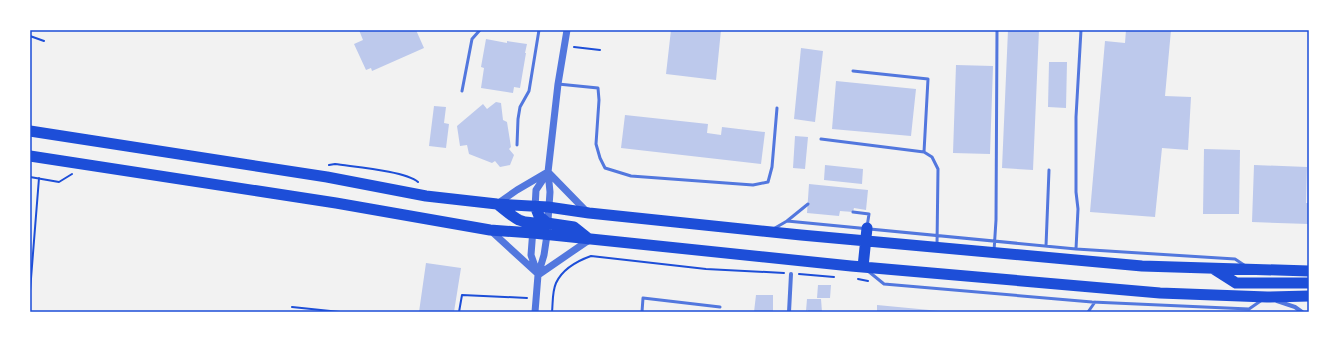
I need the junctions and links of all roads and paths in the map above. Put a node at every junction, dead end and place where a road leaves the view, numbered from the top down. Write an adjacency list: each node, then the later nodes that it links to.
1 (480, 30): 12 (lane)
2 (539, 30): 16 (lane)
3 (567, 30): 8 (street)
4 (997, 30): 38 (lane)
5 (1081, 30): 41 (lane)
6 (30, 36): 7 (path)
7 (44, 41)
8 (565, 46): 9 (path); 11 (street)
9 (600, 50)
10 (853, 71): 17 (lane)
11 (558, 84): 13 (lane); 20 (street)
12 (462, 91)
13 (777, 108)
14 (30, 132): 22 (highway)
15 (821, 139): 17 (lane)
16 (517, 145)
17 (924, 152): 35 (lane)
18 (30, 156): 32 (highway)
19 (1049, 170): 39 (lane)
20 (548, 172): 22 (street); 24 (street); 25 (street); 27 (street)
21 (39, 178): 54 (path)
22 (498, 204): 24 (highway); 30 (highway)
23 (808, 204): 28 (lane)
24 (535, 206): 25 (highway); 29 (highway); 30 (street)
25 (548, 207): 27 (highway); 29 (street)
26 (853, 212): 31 (lane)
27 (589, 213): 33 (highway)
28 (787, 221): 31 (lane); 33 (lane)
29 (547, 223): 34 (street); 36 (highway)
30 (533, 228): 32 (highway); 34 (highway); 49 (street)
31 (867, 228): 35 (lane); 37 (highway)
32 (490, 230): 49 (street)
33 (770, 231): 37 (highway)
34 (546, 235): 36 (highway); 49 (street)
35 (937, 235): 38 (lane); 40 (lane)
36 (589, 240): 44 (highway); 49 (street)
37 (866, 240): 40 (highway); 44 (highway)
38 (994, 241): 39 (lane); 42 (lane)
39 (1046, 246): 41 (lane)
40 (937, 247): 42 (highway)
41 (1076, 249): 43 (lane)
42 (993, 252): 43 (highway)
43 (1194, 262): 45 (highway); 46 (lane)
44 (863, 267): 53 (lane); 55 (highway)
45 (1214, 269): 46 (highway); 52 (highway)
46 (1250, 270): 47 (highway)
47 (1309, 271)
48 (790, 274): 50 (path); 65 (path); 67 (street)
49 (538, 275): 57 (street)
50 (841, 278)
51 (856, 279): 53 (path)
52 (1309, 283)
53 (884, 284): 58 (lane)
54 (30, 291)
55 (1267, 296): 56 (highway); 61 (lane); 70 (street)
56 (1309, 296)
57 (536, 298): 63 (path); 64 (street)
58 (1095, 302): 61 (lane); 68 (lane)
59 (292, 307): 62 (path)
60 (720, 307): 66 (lane)
61 (1233, 308): 69 (lane)
62 (340, 312)
63 (459, 312)
64 (535, 312)
65 (552, 312)
66 (642, 312)
67 (789, 312)
68 (1088, 312)
69 (1231, 312)
70 (1302, 312)

